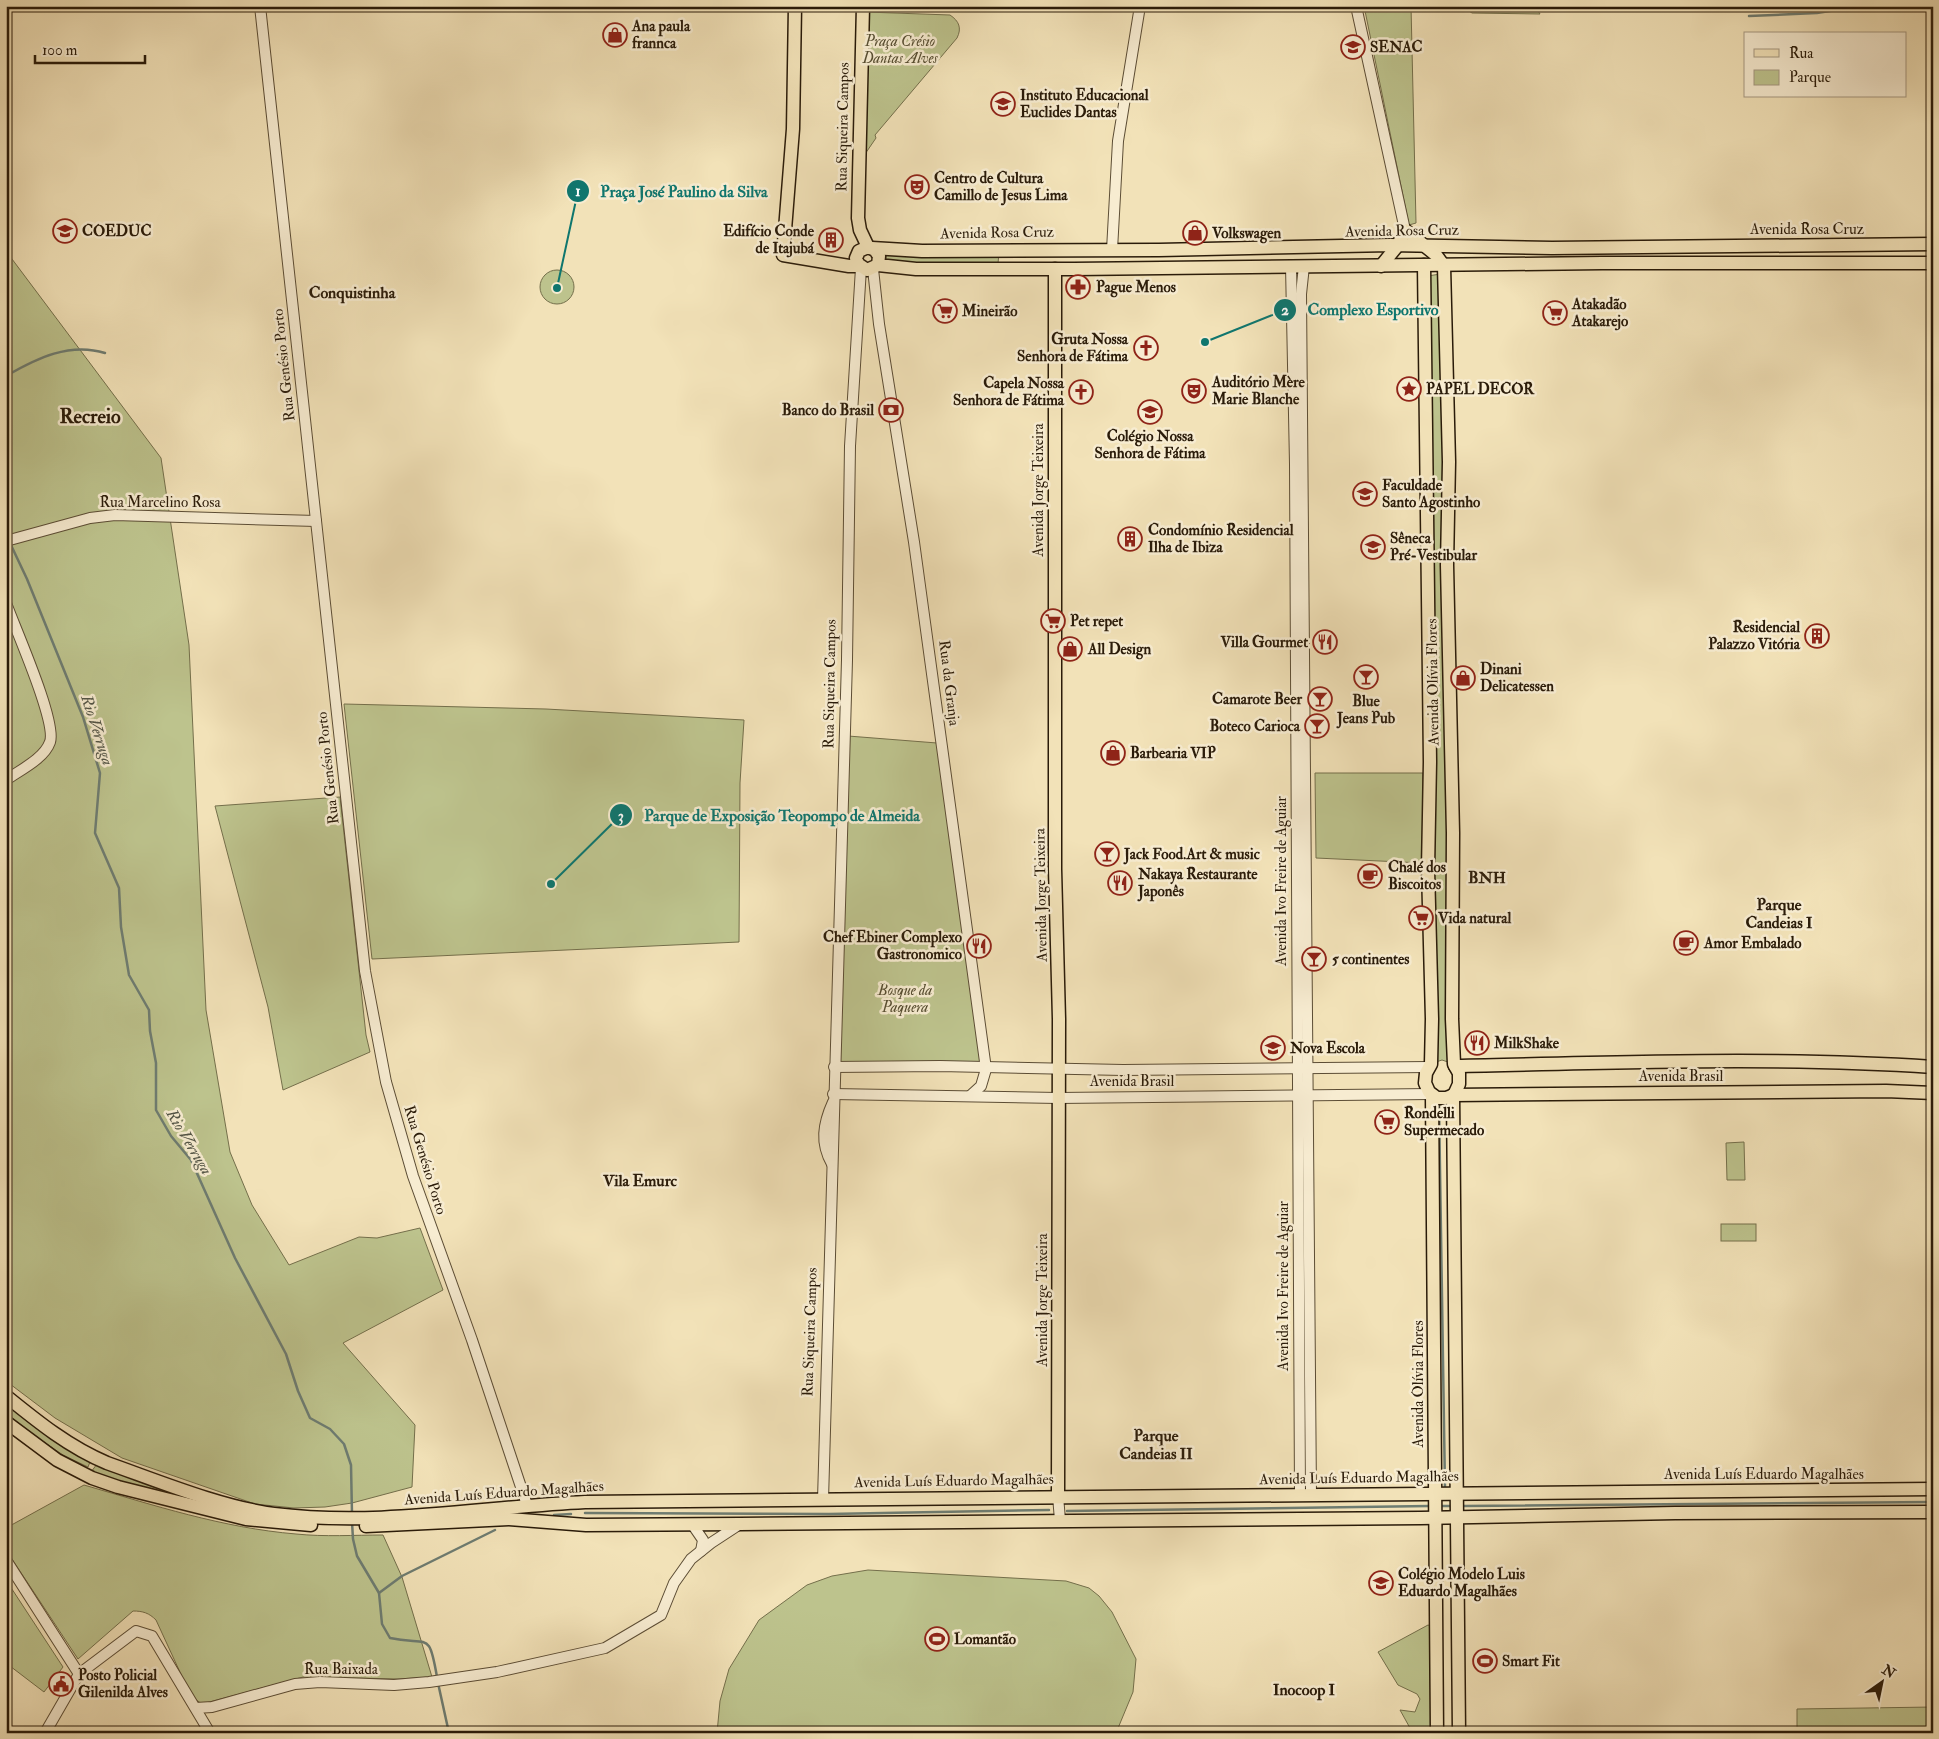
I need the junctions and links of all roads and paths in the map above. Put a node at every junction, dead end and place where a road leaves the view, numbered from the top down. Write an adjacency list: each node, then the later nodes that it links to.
1 (260, 6): 28 (street, Rua Genésio Porto)
2 (794, 6): 25 (main road)
3 (863, 6): 13 (main road, Rua Siqueira Campos)
4 (1140, 6): 16 (street)
5 (1356, 6): 6 (street)
6 (1405, 230): 8 (main road); 9 (main road)
7 (1927, 244): 10 (main road, Avenida Rosa Cruz); 18 (main road)
8 (1398, 245): 9 (main road, Avenida Rosa Cruz); 14 (main road, Avenida Rosa Cruz); 23 (main road)
9 (1424, 245): 11 (main road, Avenida Rosa Cruz); 20 (main road)
10 (1790, 245): 12 (main road, Avenida Rosa Cruz); 17 (main road)
11 (1450, 246): 12 (main road, Avenida Rosa Cruz); 20 (main road)
12 (1634, 247): 19 (main road)
13 (870, 248): 15 (main road, Avenida Rosa Cruz); 25 (main road); 25 (main road)
14 (1255, 248): 16 (main road, Avenida Rosa Cruz); 21 (main road)
15 (1007, 249): 16 (main road, Avenida Rosa Cruz); 26 (main road)
16 (1112, 250)
17 (1792, 263): 18 (main road); 19 (main road)
18 (1927, 263)
19 (1632, 264): 24 (main road)
20 (1429, 265): 23 (main road); 24 (main road); 33 (main road, Avenida Olívia Flores)
21 (1256, 266): 22 (main road); 27 (main road)
22 (1298, 266): 23 (main road); 39 (street, Avenida Ivo Freire de Aguiar)
23 (1381, 266)
24 (1444, 266): 32 (main road, Avenida Olívia Flores)
25 (868, 267): 26 (main road); 38 (street, Rua Siqueira Campos); 42 (street, Rua da Granja)
26 (1008, 269): 27 (main road)
27 (1055, 269): 41 (main road, Avenida Jorge Teixeira)
28 (316, 521): 29 (street, Rua Marcelino Rosa); 61 (street, Rua Genésio Porto)
29 (11, 539)
30 (6, 602): 31 (street)
31 (6, 780)
32 (1453, 833): 33 (main road); 34 (main road, Avenida Olívia Flores)
33 (1429, 835): 35 (main road, Avenida Olívia Flores)
34 (1452, 848): 35 (main road); 37 (main road, Avenida Olívia Flores)
35 (1429, 850): 36 (main road, Avenida Olívia Flores)
36 (1430, 1065): 37 (main road, Avenida Brasil); 39 (street, Avenida Brasil); 43 (main road, Avenida Olívia Flores)
37 (1454, 1065): 40 (main road, Avenida Brasil); 45 (main road, Avenida Olívia Flores)
38 (834, 1067): 42 (street, Avenida Brasil); 48 (street, Rua Siqueira Campos)
39 (1302, 1067): 41 (street, Avenida Brasil); 47 (street, Avenida Ivo Freire de Aguiar)
40 (1933, 1067)
41 (1058, 1068): 42 (street, Avenida Brasil); 49 (main road, Avenida Jorge Teixeira)
42 (986, 1069): 46 (street)
43 (1431, 1093): 45 (main road, Avenida Brasil); 47 (street, Avenida Brasil); 56 (main road, Avenida Olívia Flores)
44 (1933, 1093): 45 (main road, Avenida Brasil)
45 (1453, 1095): 55 (main road, Avenida Olívia Flores)
46 (970, 1096): 48 (street, Avenida Brasil); 49 (street, Avenida Brasil)
47 (1303, 1096): 49 (street, Avenida Brasil); 58 (street, Avenida Ivo Freire de Aguiar)
48 (833, 1098): 59 (street, Rua Siqueira Campos)
49 (1058, 1098): 57 (main road, Avenida Jorge Teixeira)
50 (6, 1396): 52 (main road, Avenida Luís Eduardo Magalhães)
51 (6, 1422): 53 (main road, Avenida Luís Eduardo Magalhães)
52 (85, 1454): 53 (main road); 67 (main road, Avenida Luís Eduardo Magalhães)
53 (80, 1472): 67 (main road, Avenida Luís Eduardo Magalhães)
54 (1933, 1489): 55 (main road, Avenida Luís Eduardo Magalhães)
55 (1456, 1494): 56 (main road, Avenida Luís Eduardo Magalhães); 63 (main road, Avenida Olívia Flores)
56 (1435, 1495): 58 (main road, Avenida Luís Eduardo Magalhães); 64 (main road, Avenida Olívia Flores)
57 (1058, 1496): 58 (main road, Avenida Luís Eduardo Magalhães); 59 (main road, Avenida Luís Eduardo Magalhães); 65 (street, Avenida Jorge Teixeira)
58 (1306, 1496)
59 (823, 1500): 60 (main road, Avenida Luís Eduardo Magalhães)
60 (586, 1502): 61 (main road, Avenida Luís Eduardo Magalhães); 70 (main road)
61 (527, 1505): 66 (main road, Avenida Luís Eduardo Magalhães)
62 (1933, 1512): 63 (main road, Avenida Luís Eduardo Magalhães)
63 (1456, 1517): 64 (main road, Avenida Luís Eduardo Magalhães); 73 (main road, Avenida Olívia Flores)
64 (1436, 1518): 65 (main road, Avenida Luís Eduardo Magalhães); 74 (main road, Avenida Olívia Flores)
65 (1060, 1520): 69 (main road, Avenida Luís Eduardo Magalhães)
66 (371, 1521): 67 (main road, Avenida Luís Eduardo Magalhães); 70 (main road, Avenida Luís Eduardo Magalhães)
67 (338, 1522)
68 (692, 1524): 69 (main road, Avenida Luís Eduardo Magalhães); 70 (main road, Avenida Luís Eduardo Magalhães); 71 (street)
69 (740, 1524): 71 (street)
70 (586, 1525)
71 (701, 1551): 78 (street, Rua Baixada)
72 (6, 1560): 75 (street)
73 (1459, 1654): 74 (main road); 77 (main road, Avenida Olívia Flores)
74 (1436, 1659): 76 (main road, Avenida Olívia Flores)
75 (79, 1674): 78 (street); 79 (street)
76 (1437, 1682): 77 (main road); 81 (main road, Avenida Olívia Flores)
77 (1459, 1684): 82 (main road, Avenida Olívia Flores)
78 (196, 1708): 80 (street)
79 (45, 1733)
80 (210, 1733)
81 (1437, 1733)
82 (1459, 1733)

